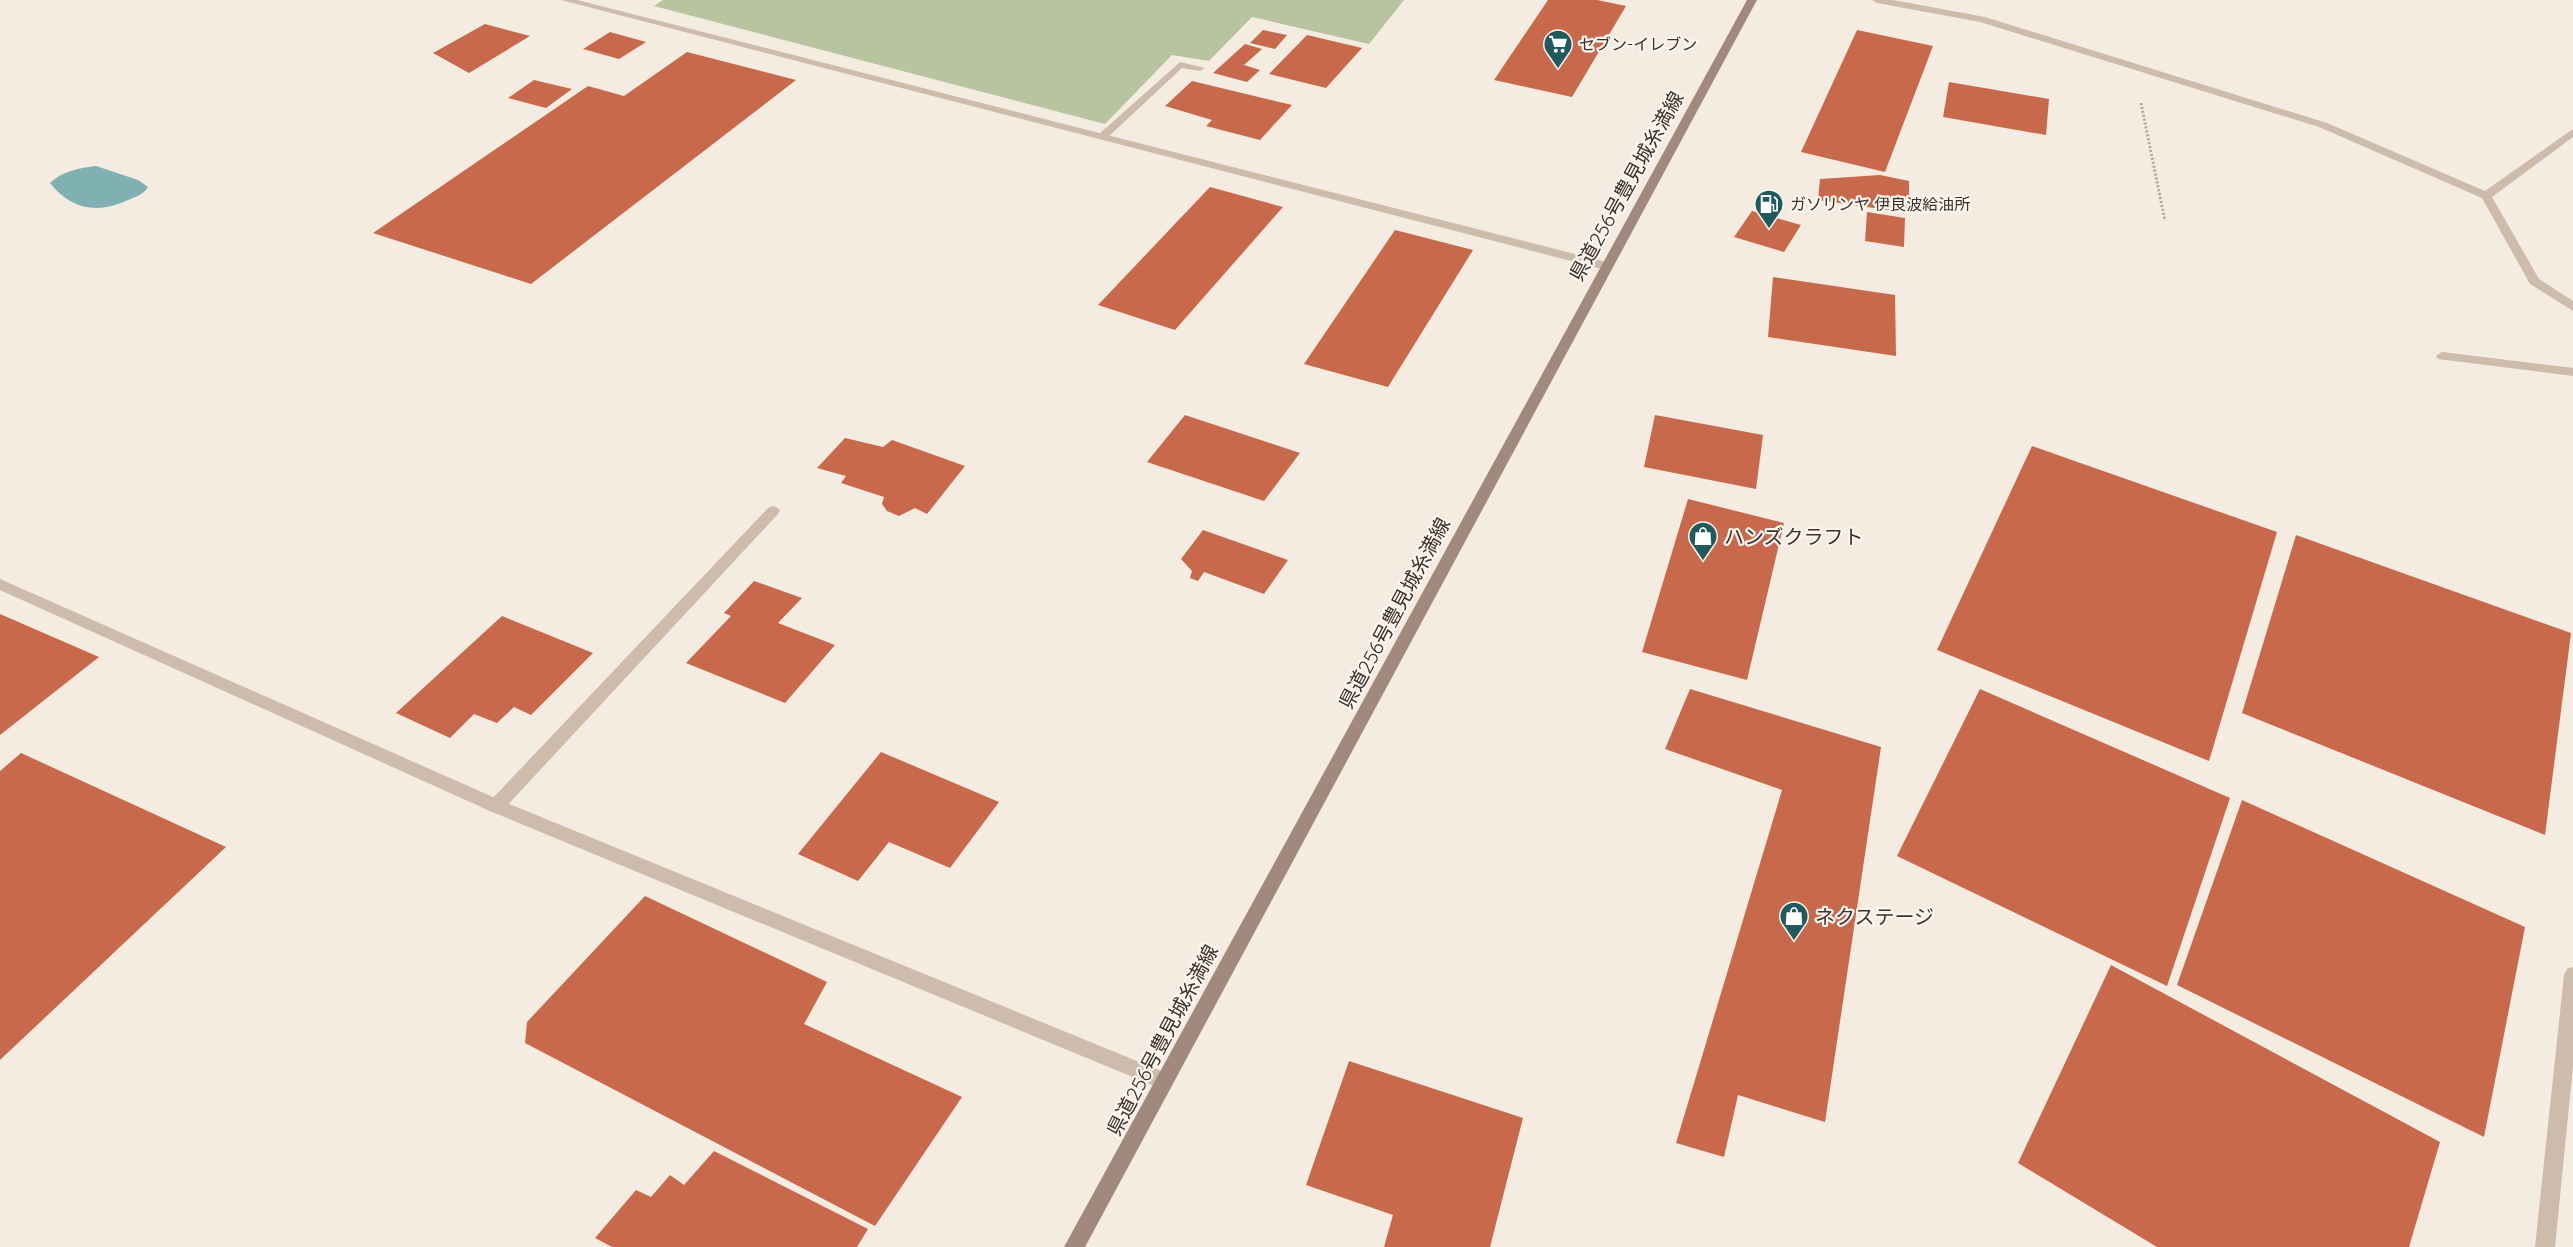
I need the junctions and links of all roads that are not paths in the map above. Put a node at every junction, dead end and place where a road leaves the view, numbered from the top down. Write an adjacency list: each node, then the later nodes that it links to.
1 (566, 0): 6 (street)
2 (1752, 0): 8 (main road, 県道256号豊見城糸満線)
3 (1877, 0): 7 (street)
4 (1200, 68): 6 (street)
5 (2573, 132): 7 (street)
6 (1102, 137): 8 (street)
7 (2486, 196): 9 (street)
8 (1606, 266): 17 (main road, 県道256号豊見城糸満線)
9 (2573, 307)
10 (2442, 356): 11 (street)
11 (2573, 372)
12 (773, 511): 14 (street)
13 (0, 584): 14 (street)
14 (496, 806): 17 (street)
15 (2573, 975): 16 (street)
16 (2572, 998): 19 (street)
17 (1164, 1081): 18 (main road, 県道256号豊見城糸満線)
18 (1074, 1247)
19 (2545, 1247)

